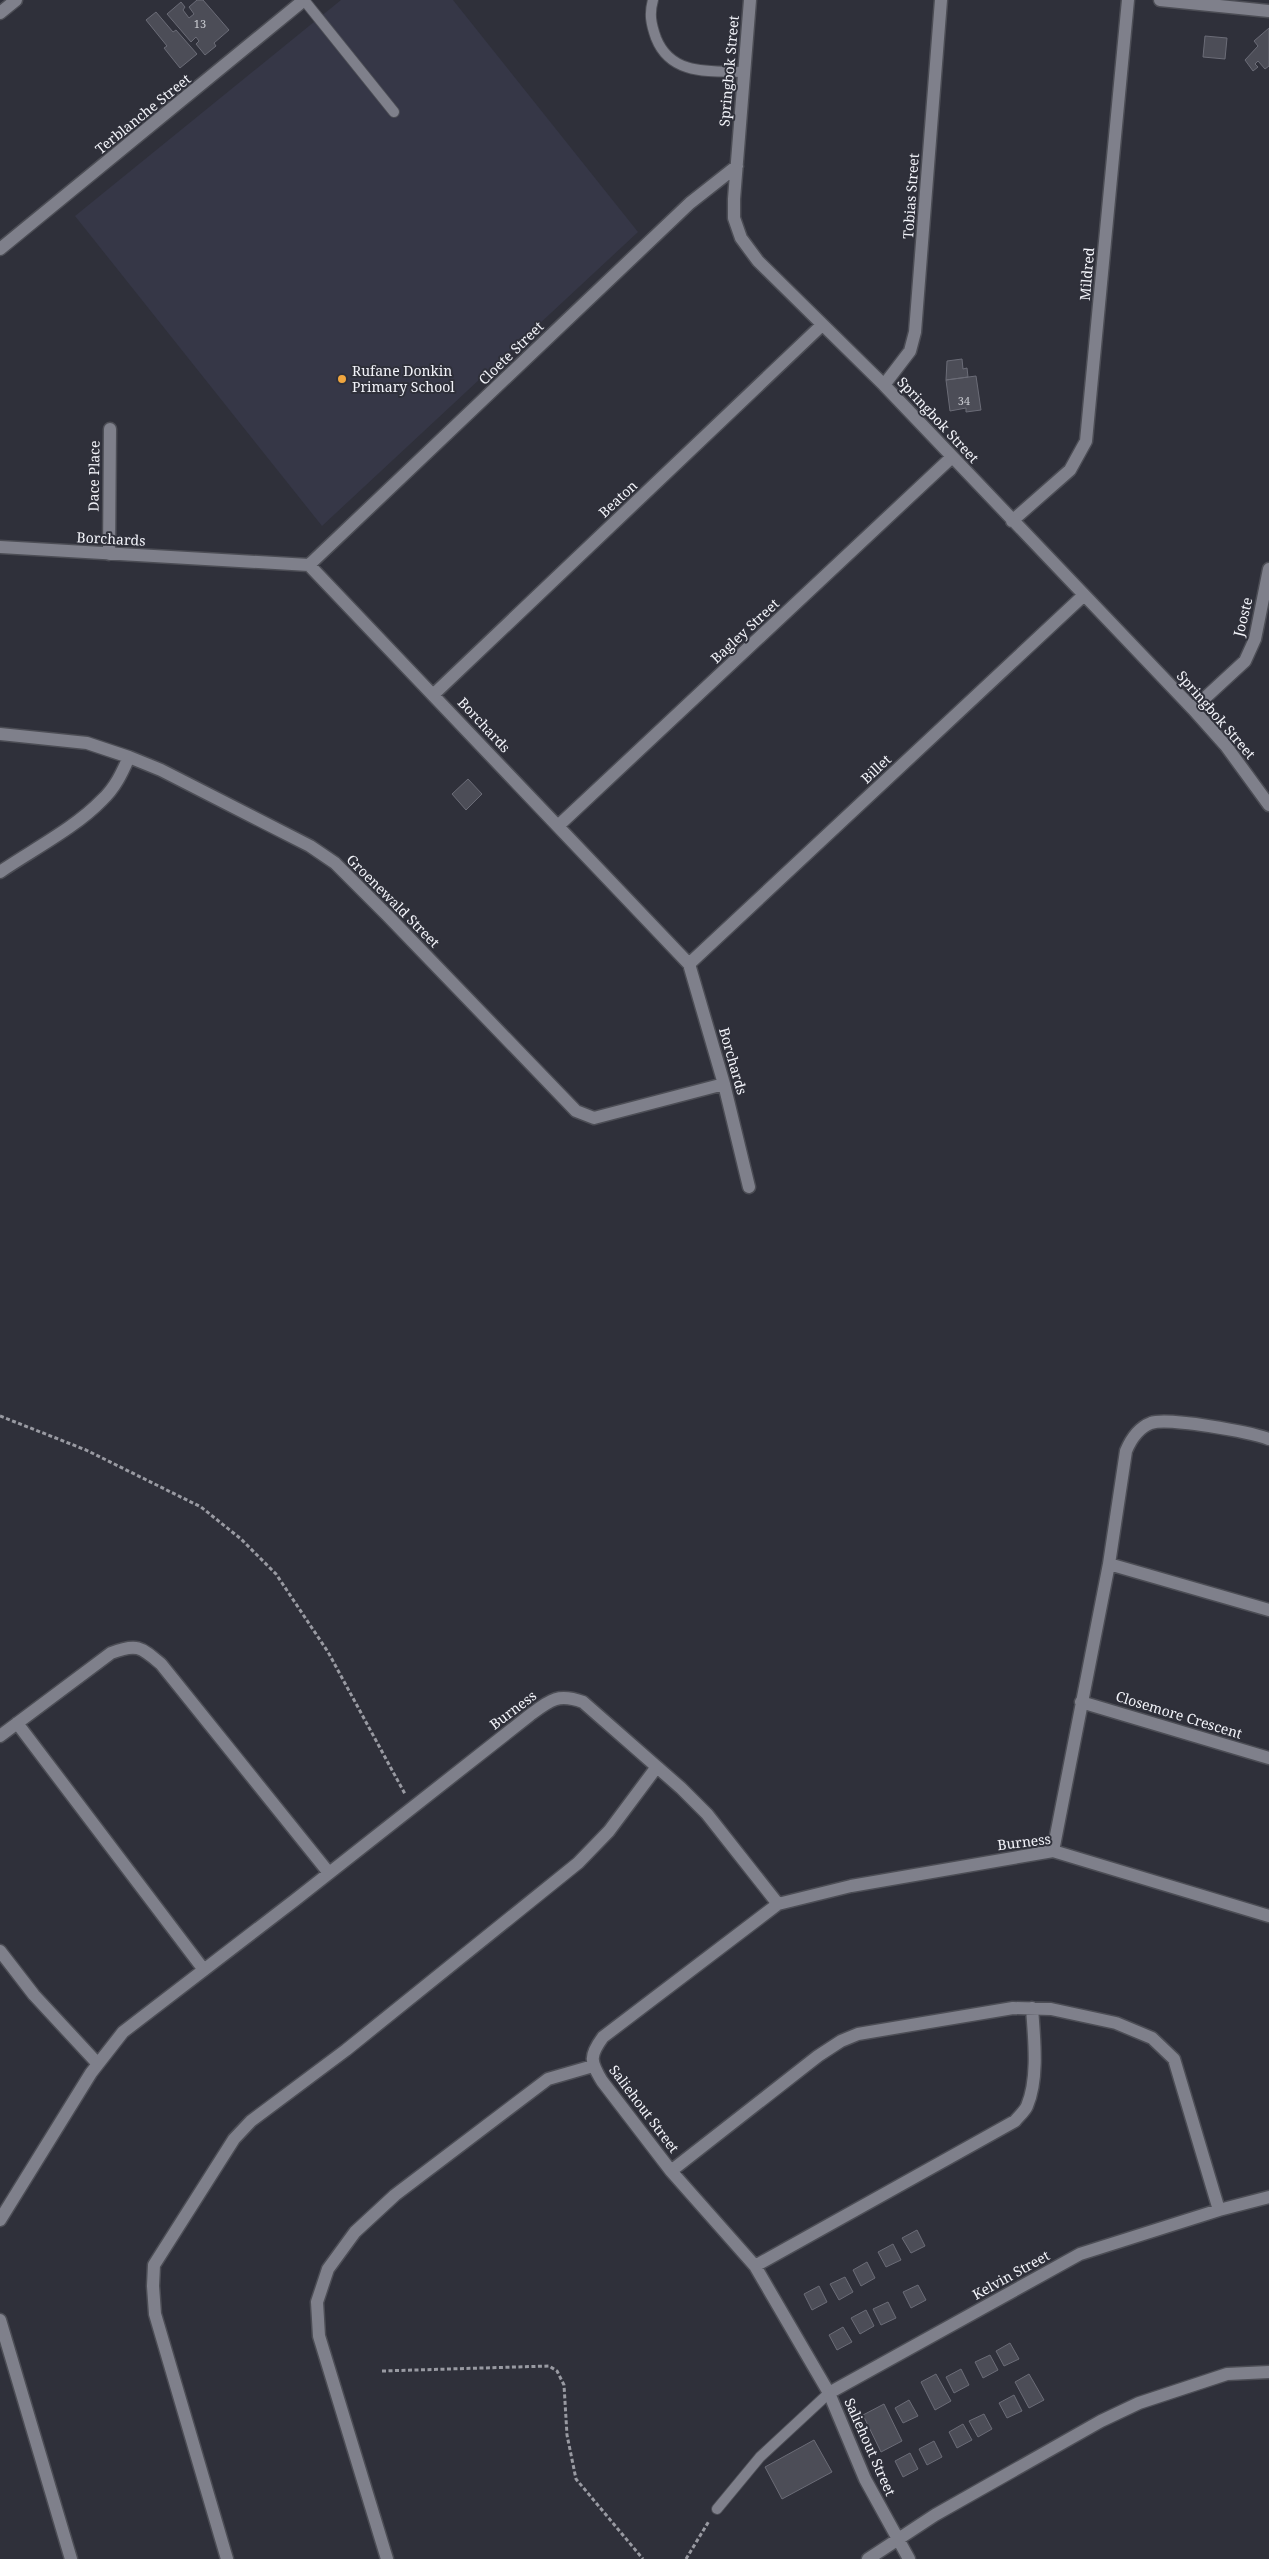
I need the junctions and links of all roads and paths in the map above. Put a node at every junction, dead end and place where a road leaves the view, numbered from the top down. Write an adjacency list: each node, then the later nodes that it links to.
1 (16, 0): 9 (street)
2 (304, 0): 11 (lane); 13 (street, Terblanche Street)
3 (653, 0): 10 (lane)
4 (750, 0): 10 (street, Springbok Street)
5 (941, 0): 15 (street, Tobias Street)
6 (1128, 0): 18 (street, Mildred)
7 (1160, 0): 8 (street)
8 (1269, 11)
9 (0, 13)
10 (744, 72): 12 (street, Springbok Street)
11 (394, 112)
12 (736, 166): 14 (street, Springbok Street); 21 (street, Cloete Street)
13 (0, 249)
14 (822, 325): 15 (street, Springbok Street); 24 (street, Beaton)
15 (884, 385): 17 (street, Springbok Street)
16 (110, 429): 20 (street, Dace Place)
17 (952, 457): 18 (street, Springbok Street); 29 (street, Bagley Street)
18 (1012, 521): 23 (street, Springbok Street)
19 (0, 547): 20 (street, Borchards)
20 (109, 554): 21 (street, Borchards)
21 (309, 565): 24 (street, Borchards)
22 (1269, 569): 25 (street, Jooste)
23 (1084, 596): 25 (street, Springbok Street); 31 (street, Billet)
24 (434, 694): 29 (street, Borchards)
25 (1193, 709): 28 (street, Springbok Street)
26 (0, 734): 27 (street, Groenewald Street)
27 (129, 758): 30 (street); 32 (street, Groenewald Street)
28 (1269, 805)
29 (558, 826): 31 (street, Borchards)
30 (0, 872)
31 (689, 964): 32 (street, Borchards)
32 (724, 1084): 33 (street, Borchards)
33 (749, 1186)
34 (0, 1416): 43 (path)
35 (1269, 1439): 36 (street)
36 (1109, 1564): 37 (street); 38 (street)
37 (1269, 1610)
38 (1081, 1702): 41 (street, Closemore Crescent); 44 (street)
39 (17, 1723): 40 (street); 45 (street); 49 (street)
40 (0, 1736)
41 (1269, 1758)
42 (656, 1768): 43 (street, Burness); 46 (street, Burness); 65 (street)
43 (412, 1806): 45 (street, Burness)
44 (1053, 1851): 46 (street, Burness); 47 (street, Burness)
45 (329, 1873): 49 (street, Burness)
46 (778, 1904): 51 (street, Burness)
47 (1269, 1916)
48 (0, 1950): 52 (street)
49 (204, 1970): 52 (street, Burness)
50 (1032, 2008): 53 (street); 55 (street); 57 (street)
51 (592, 2061): 53 (street, Saliehout Street); 66 (street)
52 (98, 2064): 56 (street, Burness)
53 (672, 2171): 57 (street, Saliehout Street)
54 (1269, 2197): 55 (street, Kelvin Street)
55 (1219, 2210): 61 (street, Kelvin Street)
56 (0, 2220)
57 (755, 2266): 61 (street, Saliehout Street)
58 (0, 2320): 64 (street)
59 (382, 2371): 67 (path)
60 (1269, 2372): 63 (street)
61 (829, 2393): 62 (lane); 63 (street, Saliehout Street)
62 (717, 2510): 68 (path)
63 (899, 2541): 69 (street); 70 (street, Saliehout Street)
64 (71, 2559)
65 (227, 2559)
66 (387, 2559)
67 (643, 2559)
68 (686, 2559)
69 (868, 2559)
70 (909, 2559)

